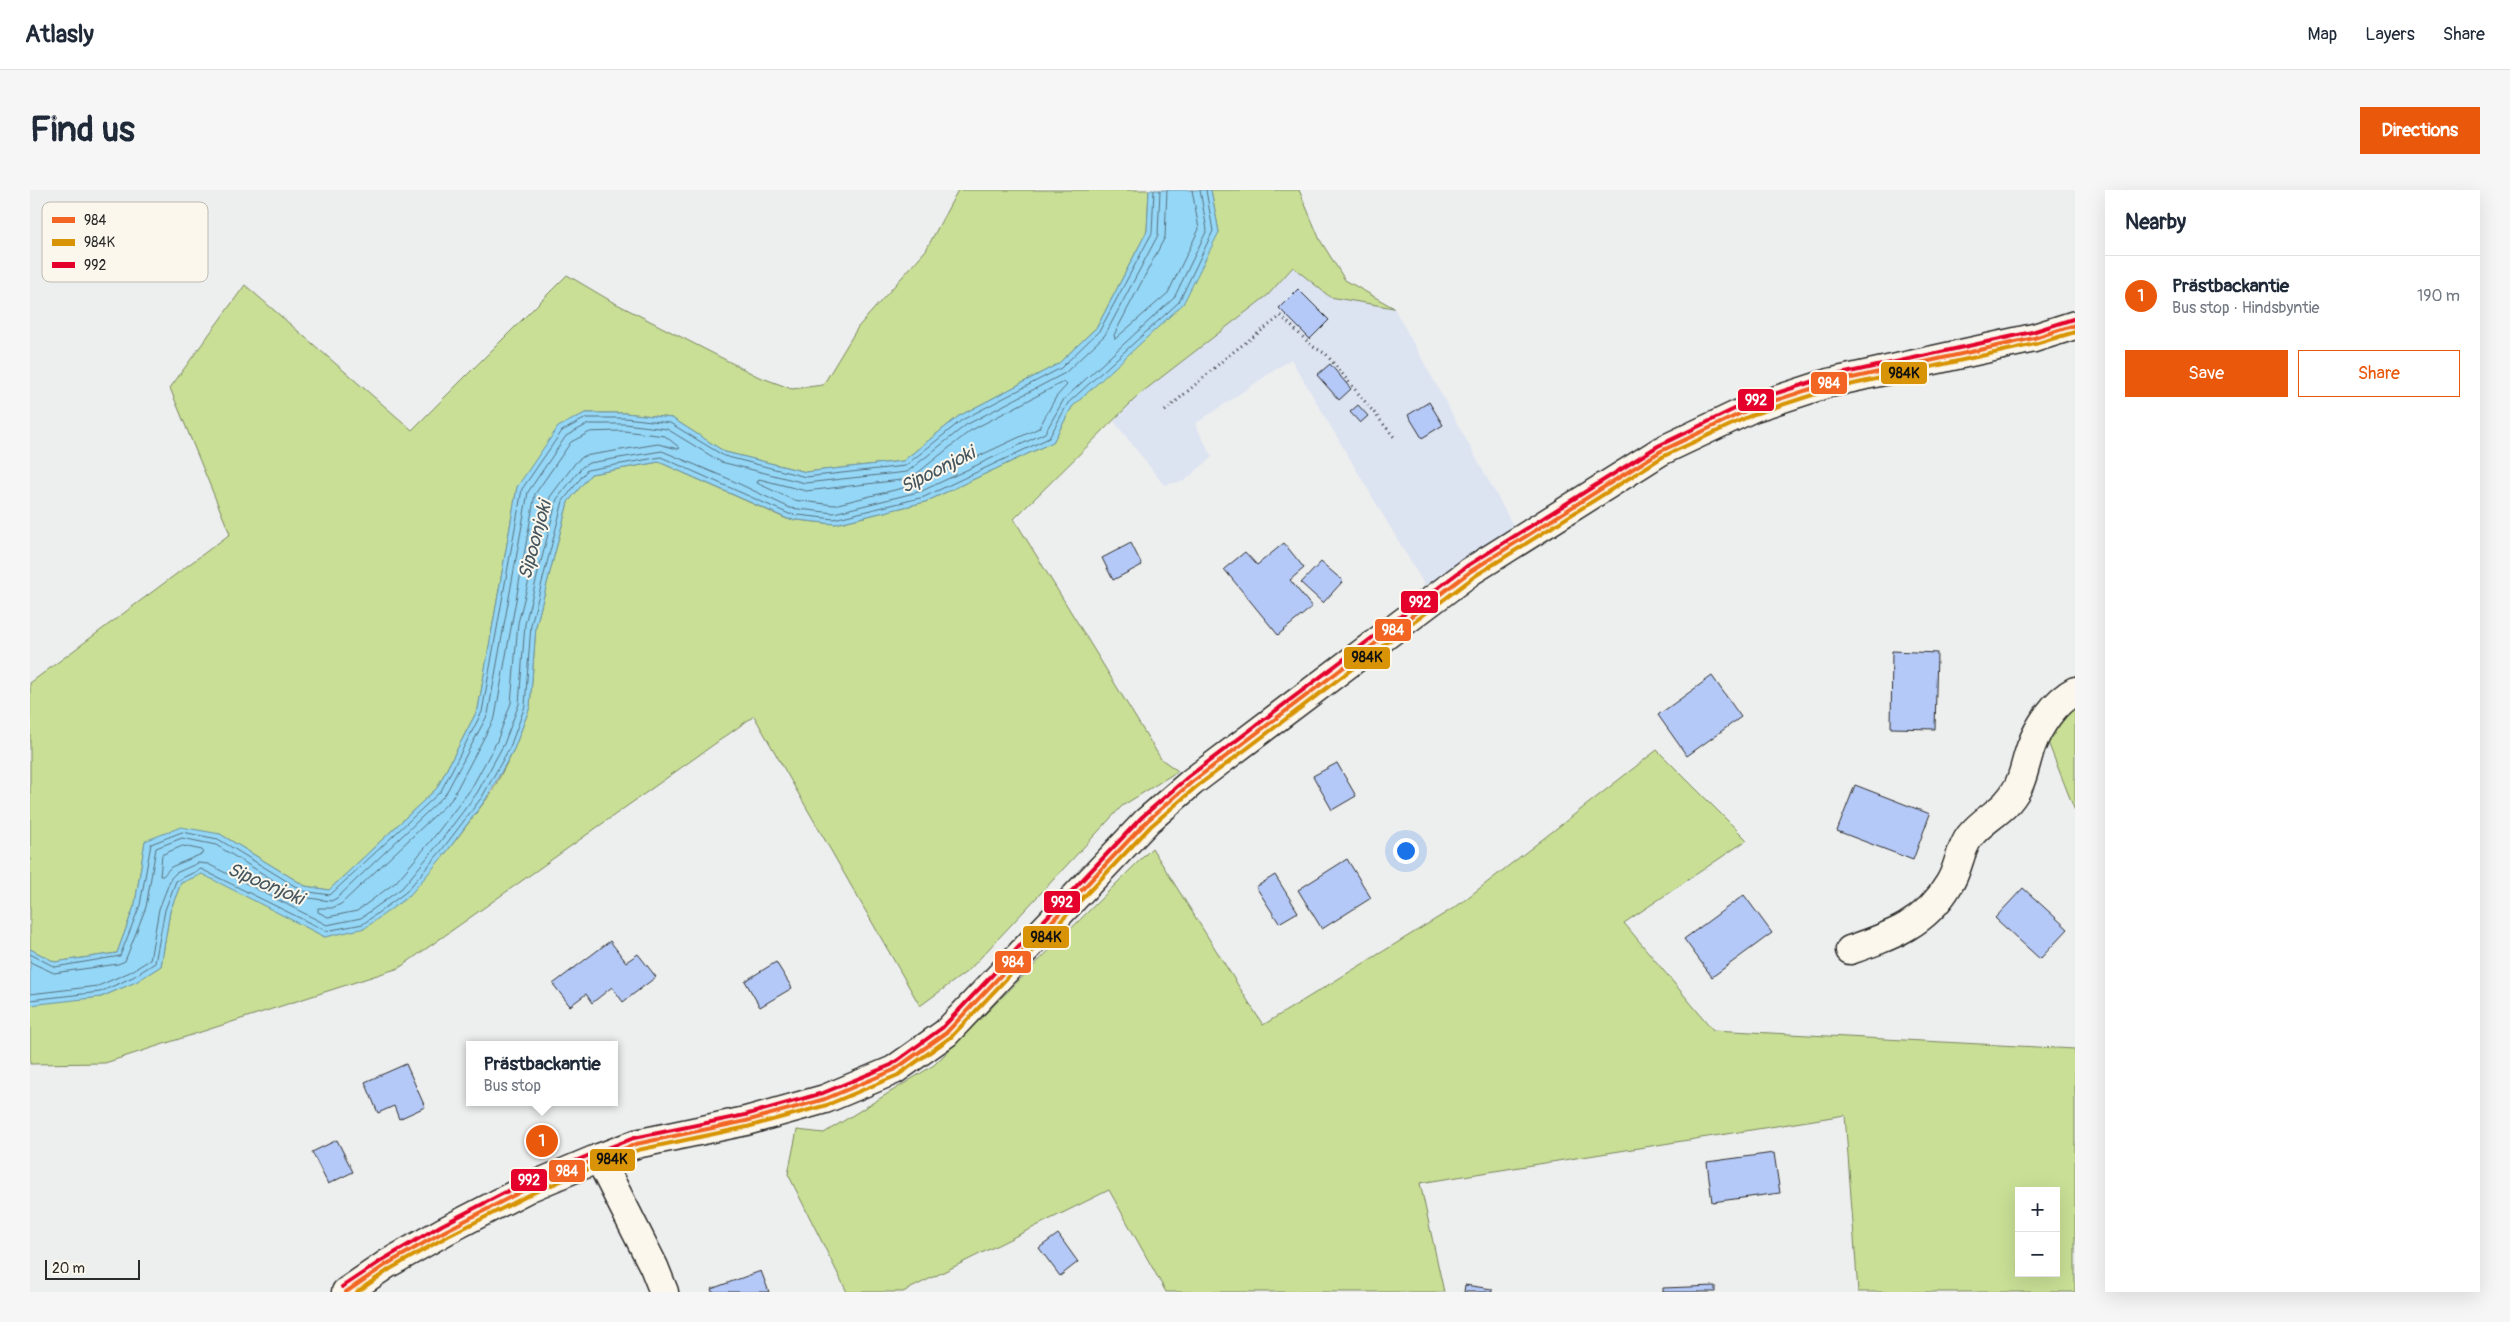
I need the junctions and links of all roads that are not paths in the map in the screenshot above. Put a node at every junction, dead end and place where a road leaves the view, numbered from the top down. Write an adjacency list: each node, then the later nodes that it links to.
1 (2075, 325): 4 (street)
2 (2075, 691): 3 (street)
3 (1850, 950)
4 (599, 1158): 5 (street); 6 (street)
5 (346, 1292)
6 (664, 1292)

